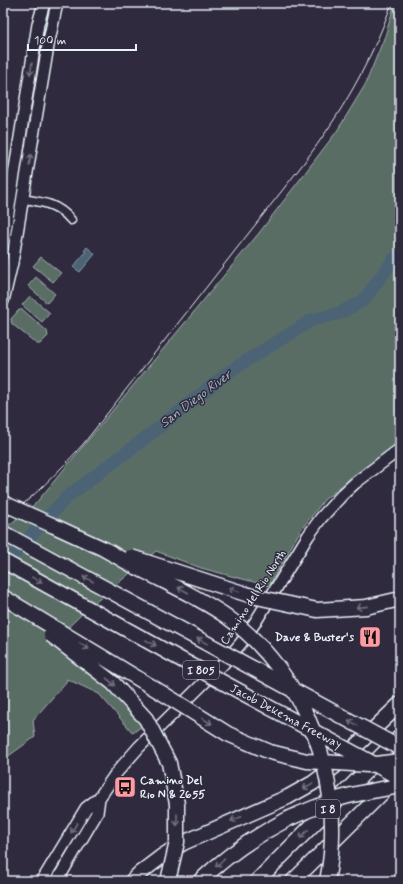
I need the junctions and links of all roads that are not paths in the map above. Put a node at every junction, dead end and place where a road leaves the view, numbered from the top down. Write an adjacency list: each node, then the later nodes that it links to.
1 (44, 3): 3 (main road)
2 (57, 3): 4 (main road)
3 (38, 24): 4 (main road); 7 (main road, one-way to 7)
4 (52, 28): 5 (main road, one-way to 4)
5 (23, 198): 6 (street); 8 (main road)
6 (71, 220)
7 (3, 244)
8 (3, 301)
9 (400, 449): 23 (main road, Camino del Rio North)
10 (3, 503): 12 (highway, bridge)
11 (3, 533): 18 (highway, I 805, one-way to 11, bridge)
12 (104, 549): 15 (highway, one-way to 12, bridge); 33 (highway, one-way to 12, bridge)
13 (3, 561): 21 (highway, Jacob Dekema Freeway / I 805, one-way to 21, bridge)
14 (3, 598): 19 (highway, one-way to 19, bridge); 28 (highway, one-way to 28, bridge)
15 (400, 599)
16 (400, 704): 27 (highway, one-way to 27)
17 (400, 737): 30 (highway, I 8, one-way to 30)
18 (400, 748)
19 (400, 762)
20 (400, 774): 24 (highway, I 8)
21 (400, 778)
22 (400, 786): 29 (highway, one-way to 29, bridge)
23 (99, 798): 25 (main road, Camino del Rio North, one-way to 25); 26 (main road, Camino del Rio North)
24 (365, 810): 31 (highway, I 8); 32 (highway)
25 (42, 881)
26 (56, 881)
27 (132, 881)
28 (168, 881)
29 (200, 881)
30 (256, 881)
31 (293, 881)
32 (302, 881)
33 (327, 881)

